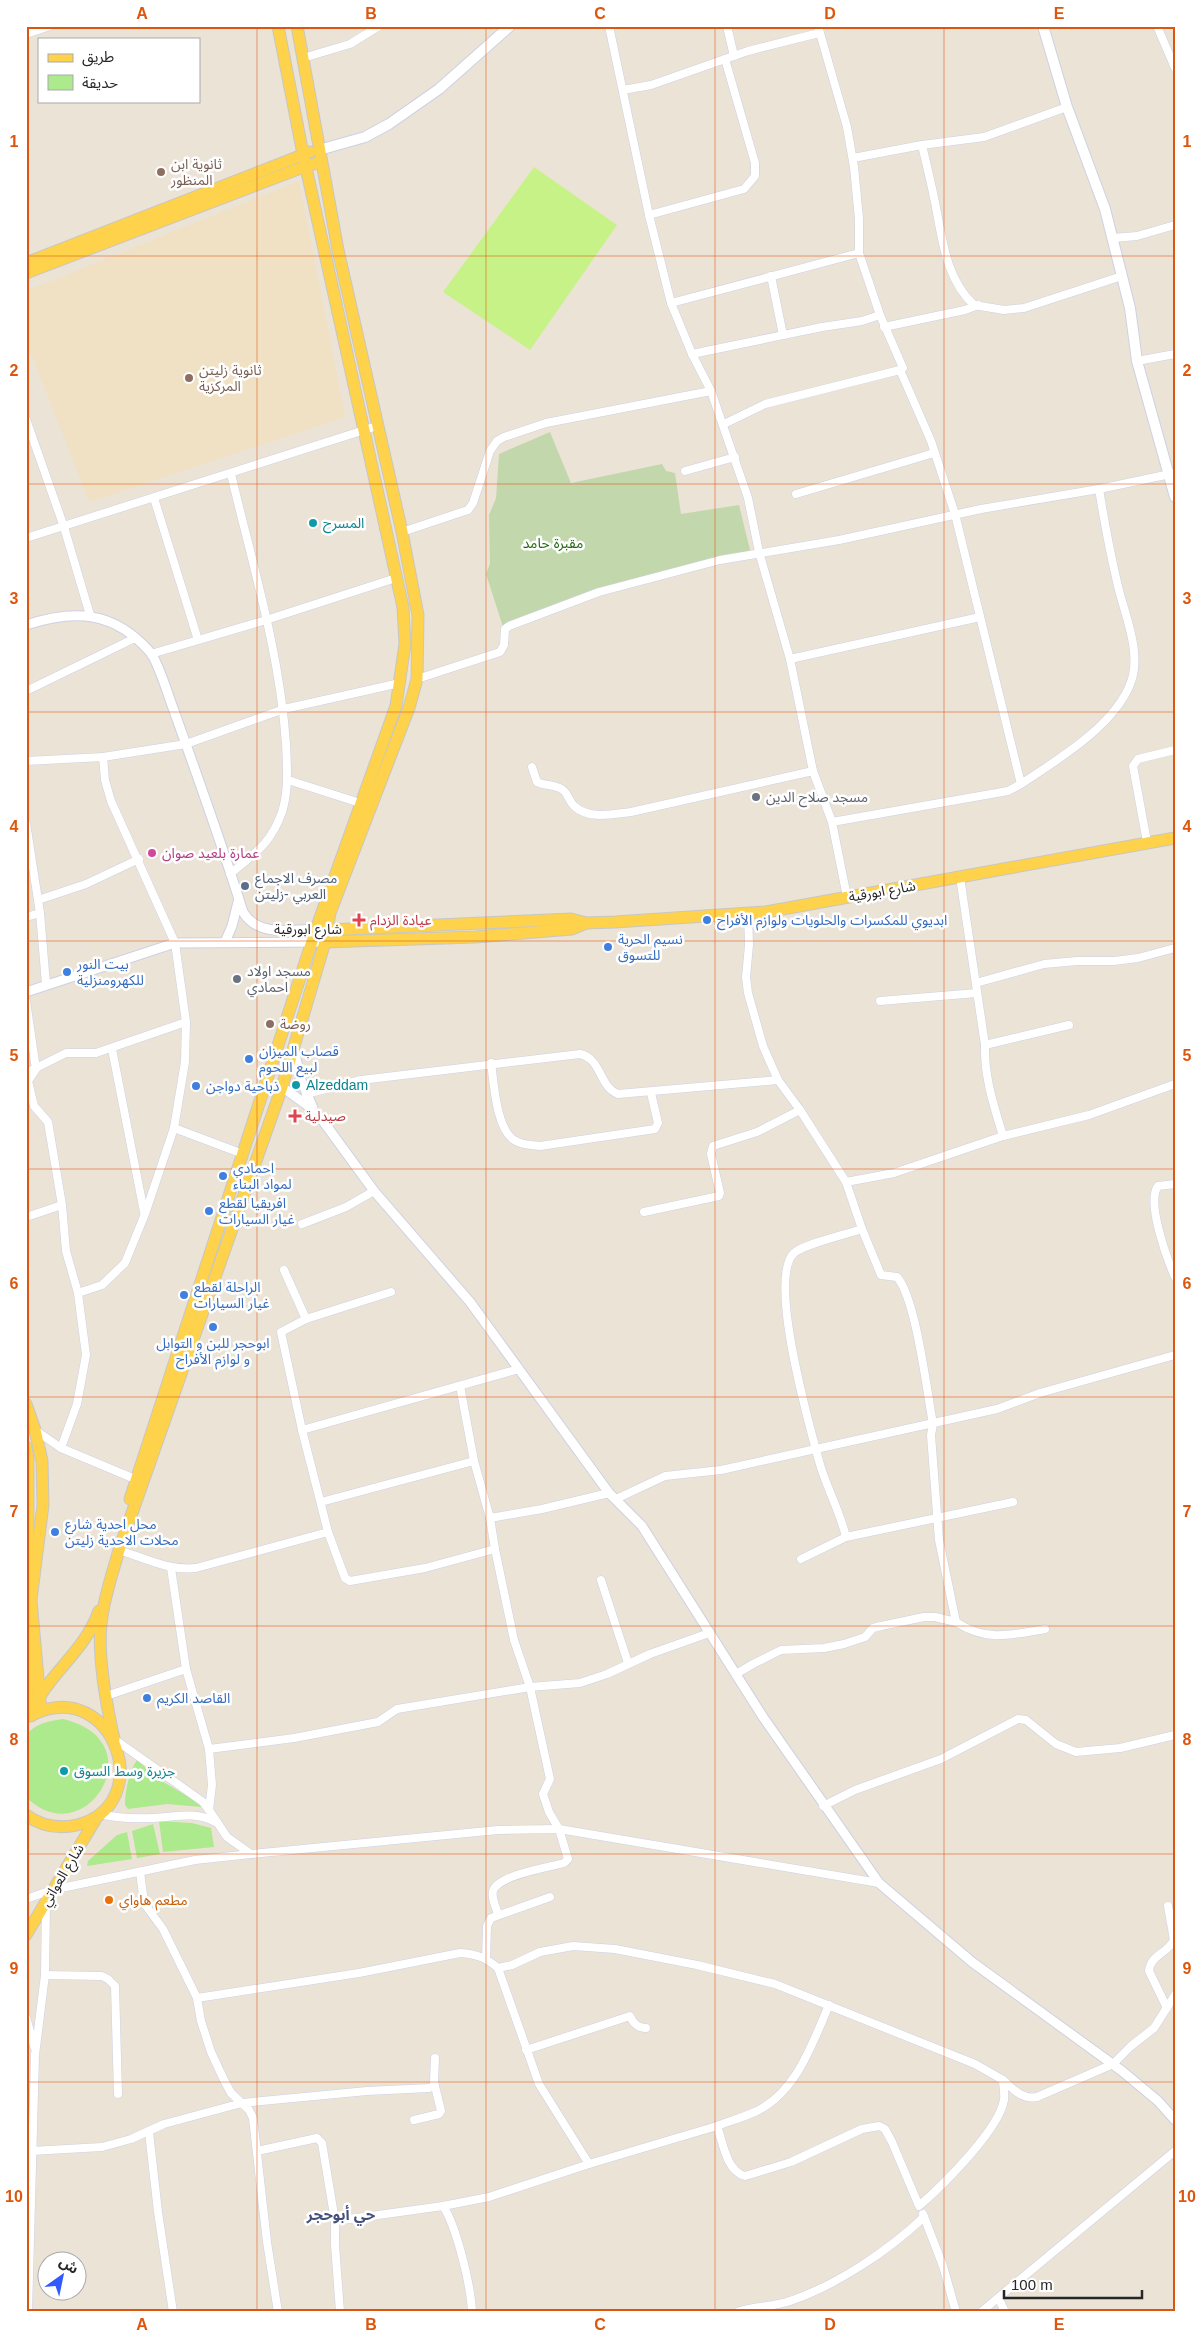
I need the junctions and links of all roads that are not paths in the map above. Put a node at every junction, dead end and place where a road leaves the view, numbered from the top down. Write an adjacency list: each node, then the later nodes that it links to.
1 (50, 26): 11 (street)
2 (278, 26): 20 (main road)
3 (297, 26): 13 (main road)
4 (379, 26): 13 (street)
5 (510, 26): 19 (main road)
6 (609, 26): 16 (street)
7 (727, 26): 12 (street)
8 (1042, 26): 17 (main road)
9 (1157, 26): 15 (street)
10 (818, 30): 12 (street); 21 (street)
11 (26, 34)
12 (734, 56): 14 (street)
13 (303, 58): 19 (main road)
14 (725, 59): 16 (street); 24 (street)
15 (1175, 68)
16 (623, 90): 24 (street)
17 (1067, 107): 18 (street); 26 (main road)
18 (922, 145): 21 (street); 33 (street)
19 (319, 150): 20 (main road); 22 (main road)
20 (303, 154): 23 (main road); 28 (main road)
21 (853, 158): 27 (street)
22 (322, 162): 23 (main road); 44 (main road)
23 (306, 166): 29 (main road); 45 (main road)
24 (649, 215): 32 (street)
25 (1175, 225): 26 (street)
26 (1113, 238): 31 (main road)
27 (859, 253): 30 (street); 34 (street)
28 (26, 263)
29 (26, 273)
30 (771, 276): 32 (street); 36 (street)
31 (1122, 276): 33 (street); 39 (main road)
32 (671, 303): 37 (street)
33 (978, 305): 35 (street)
34 (880, 315): 35 (street); 36 (street)
35 (884, 327): 40 (street)
36 (783, 335): 37 (street)
37 (692, 354): 41 (street)
38 (1175, 354): 39 (street)
39 (1136, 361): 50 (main road)
40 (900, 370): 43 (street); 46 (street)
41 (712, 391): 43 (street); 57 (street)
42 (26, 419): 56 (street)
43 (724, 424): 47 (street)
44 (377, 426): 45 (street); 57 (main road)
45 (363, 430): 49 (street); 60 (main road)
46 (934, 453): 52 (street); 55 (street)
47 (735, 457): 48 (street); 59 (street)
48 (685, 471)
49 (230, 474): 54 (street); 63 (street)
50 (1172, 474): 51 (street); 53 (main road)
51 (1099, 489): 55 (street); 80 (street)
52 (796, 494)
53 (1175, 497)
54 (154, 498): 56 (street); 66 (street)
55 (955, 514): 59 (street); 62 (street)
56 (64, 527): 58 (street); 61 (street)
57 (402, 532): 69 (main road)
58 (26, 538)
59 (759, 552): 68 (street); 69 (street)
60 (396, 578): 63 (street); 70 (main road)
61 (90, 615): 64 (street); 65 (street)
62 (980, 616): 68 (street); 80 (street)
63 (266, 620): 66 (street); 72 (street)
64 (26, 624)
65 (135, 638): 67 (street); 71 (street)
66 (198, 640): 67 (street)
67 (151, 654): 73 (street, شارع ابورقية)
68 (790, 659): 78 (street)
69 (417, 679): 96 (main road)
70 (400, 683): 72 (street); 81 (main road)
71 (26, 691)
72 (284, 709): 73 (street); 79 (street)
73 (186, 744): 75 (street); 87 (street, شارع ابورقية)
74 (1175, 750): 85 (street)
75 (102, 757): 76 (street); 86 (street)
76 (26, 761)
77 (532, 767): 78 (street)
78 (814, 771): 82 (street)
79 (288, 780): 81 (street); 87 (street)
80 (1021, 784): 82 (street)
81 (360, 803): 96 (main road)
82 (832, 822): 89 (street)
83 (26, 823): 90 (street)
84 (1175, 838): 85 (main road, شارع ابورقية)
85 (1147, 842): 88 (main road, شارع ابورقية)
86 (139, 859): 90 (street); 100 (street)
87 (230, 874): 91 (street, شارع ابورقية)
88 (960, 876): 89 (main road, شارع ابورقية); 102 (street)
89 (847, 897): 93 (main road, شارع ابورقية)
90 (38, 900): 92 (street)
91 (239, 900): 96 (street, شارع ابورقية); 97 (street)
92 (40, 913): 94 (street); 103 (street)
93 (748, 913): 95 (main road, شارع ابورقية); 117 (street)
94 (26, 918)
95 (586, 922): 96 (main road, شارع ابورقية); 99 (main road, شارع ابورقية)
96 (321, 929): 98 (main road); 99 (main road, شارع العواتي)
97 (225, 942): 98 (street, شارع ابورقية); 100 (street, شارع ابورقية)
98 (312, 942): 99 (street, شارع ابورقية); 116 (main road)
99 (325, 942): 112 (main road, شارع العواتي)
100 (176, 943): 103 (street, شارع ابورقية); 108 (street)
101 (1175, 948): 102 (street)
102 (976, 982): 105 (street)
103 (46, 984): 104 (street, شارع ابورقية)
104 (26, 992)
105 (977, 993): 107 (street); 110 (street)
106 (26, 1001): 114 (street)
107 (880, 1001)
108 (186, 1022): 111 (street); 124 (street)
109 (1069, 1025): 110 (street)
110 (985, 1045): 125 (street)
111 (112, 1048): 114 (street); 132 (street)
112 (294, 1050): 119 (main road, شارع العواتي); 121 (street)
113 (491, 1063): 120 (street); 120 (street); 121 (street)
114 (36, 1069): 115 (street); 130 (street)
115 (26, 1073)
116 (267, 1080): 119 (main road); 126 (main road)
117 (778, 1080): 120 (street); 122 (street)
118 (1175, 1084): 125 (street)
119 (282, 1087): 123 (street); 163 (main road, شارع العواتي)
120 (651, 1093)
121 (306, 1094): 123 (street)
122 (800, 1110): 127 (street); 131 (street)
123 (316, 1113): 129 (street)
124 (174, 1128): 126 (street); 132 (street)
125 (1004, 1136): 127 (street)
126 (243, 1154): 152 (main road)
127 (846, 1182): 135 (street)
128 (1175, 1184): 137 (street)
129 (374, 1191): 134 (street); 142 (street)
130 (62, 1205): 133 (street); 139 (street)
131 (644, 1212)
132 (145, 1214): 139 (street)
133 (26, 1217)
134 (302, 1224)
135 (862, 1229): 145 (street); 150 (street)
136 (284, 1270): 140 (street)
137 (1175, 1277)
138 (391, 1292): 140 (street)
139 (78, 1293): 149 (street)
140 (306, 1319): 147 (street)
141 (1175, 1355): 145 (street)
142 (520, 1369): 143 (street); 153 (street)
143 (460, 1386): 147 (street); 151 (street)
144 (26, 1404): 146 (main road)
145 (933, 1424): 150 (street); 158 (street)
146 (36, 1430): 149 (street); 174 (main road)
147 (302, 1430): 156 (street)
148 (26, 1447): 154 (main road)
149 (61, 1448): 152 (street)
150 (817, 1450): 155 (street); 161 (street)
151 (474, 1461): 156 (street); 159 (street)
152 (135, 1479): 174 (main road)
153 (609, 1492): 155 (street); 159 (street)
154 (28, 1498): 176 (main road)
155 (616, 1499): 169 (street)
156 (321, 1502): 160 (street)
157 (1014, 1502): 158 (street)
158 (937, 1517): 161 (street); 167 (street)
159 (490, 1518): 162 (street)
160 (328, 1532): 162 (street); 165 (street)
161 (846, 1537): 164 (street)
162 (495, 1549): 173 (street)
163 (119, 1550): 165 (street); 175 (main road, شارع العواتي)
164 (801, 1559)
165 (171, 1568): 171 (street)
166 (601, 1580): 170 (street)
167 (956, 1622): 168 (street); 172 (street)
168 (1045, 1629)
169 (709, 1633): 170 (street); 172 (street)
170 (628, 1663): 173 (street)
171 (186, 1669): 175 (street); 179 (street)
172 (736, 1674): 180 (street)
173 (530, 1687): 179 (street); 185 (street)
174 (41, 1693): 176 (main road)
175 (106, 1696): 178 (main road, شارع العواتي)
176 (31, 1715): 178 (main road)
177 (1175, 1736): 180 (street)
178 (114, 1739): 181 (street); 182 (main road, شارع العواتي)
179 (209, 1749): 181 (street)
180 (823, 1806): 188 (street)
181 (209, 1810): 184 (street)
182 (99, 1814): 183 (main road); 184 (street); 189 (main road, شارع العواتي)
183 (26, 1815)
184 (215, 1822): 186 (street)
185 (559, 1829): 186 (street); 188 (street); 194 (street)
186 (251, 1854): 187 (street)
187 (140, 1872): 189 (street); 200 (street)
188 (878, 1883): 208 (street)
189 (52, 1890): 191 (street); 192 (main road, شارع العواتي)
190 (550, 1896): 194 (street)
191 (26, 1900)
192 (46, 1902): 195 (main road, شارع العواتي); 198 (street)
193 (1168, 1906): 202 (street)
194 (498, 1914): 196 (street)
195 (26, 1935)
196 (486, 1958): 197 (street); 200 (street)
197 (498, 1968): 201 (street); 205 (street)
198 (44, 1975): 206 (street); 211 (street)
199 (1175, 1995): 202 (street)
200 (197, 1998): 212 (street)
201 (829, 2005): 209 (street); 215 (street)
202 (1167, 2008): 208 (street)
203 (26, 2017): 206 (street)
204 (646, 2028): 205 (street)
205 (526, 2050): 220 (street)
206 (35, 2055): 217 (street)
207 (435, 2058): 210 (street)
208 (1113, 2064): 209 (street); 214 (street)
209 (1003, 2080): 222 (street)
210 (435, 2086): 212 (street); 213 (street)
211 (118, 2094)
212 (242, 2103): 216 (street); 218 (street)
213 (414, 2120)
214 (1175, 2120)
215 (717, 2126): 220 (street); 222 (street)
216 (149, 2132): 217 (street); 228 (street)
217 (31, 2151): 225 (street)
218 (256, 2151): 224 (street); 229 (street)
219 (1175, 2151): 226 (street)
220 (589, 2164): 221 (street)
221 (443, 2206): 224 (street); 231 (street)
222 (919, 2206): 223 (street)
223 (924, 2216): 232 (street); 233 (street)
224 (335, 2221): 230 (street)
225 (28, 2285): 227 (street)
226 (999, 2299): 234 (street); 235 (street)
227 (28, 2312)
228 (174, 2312)
229 (278, 2312)
230 (340, 2312)
231 (472, 2312)
232 (737, 2312)
233 (956, 2312)
234 (981, 2312)
235 (1006, 2312)

